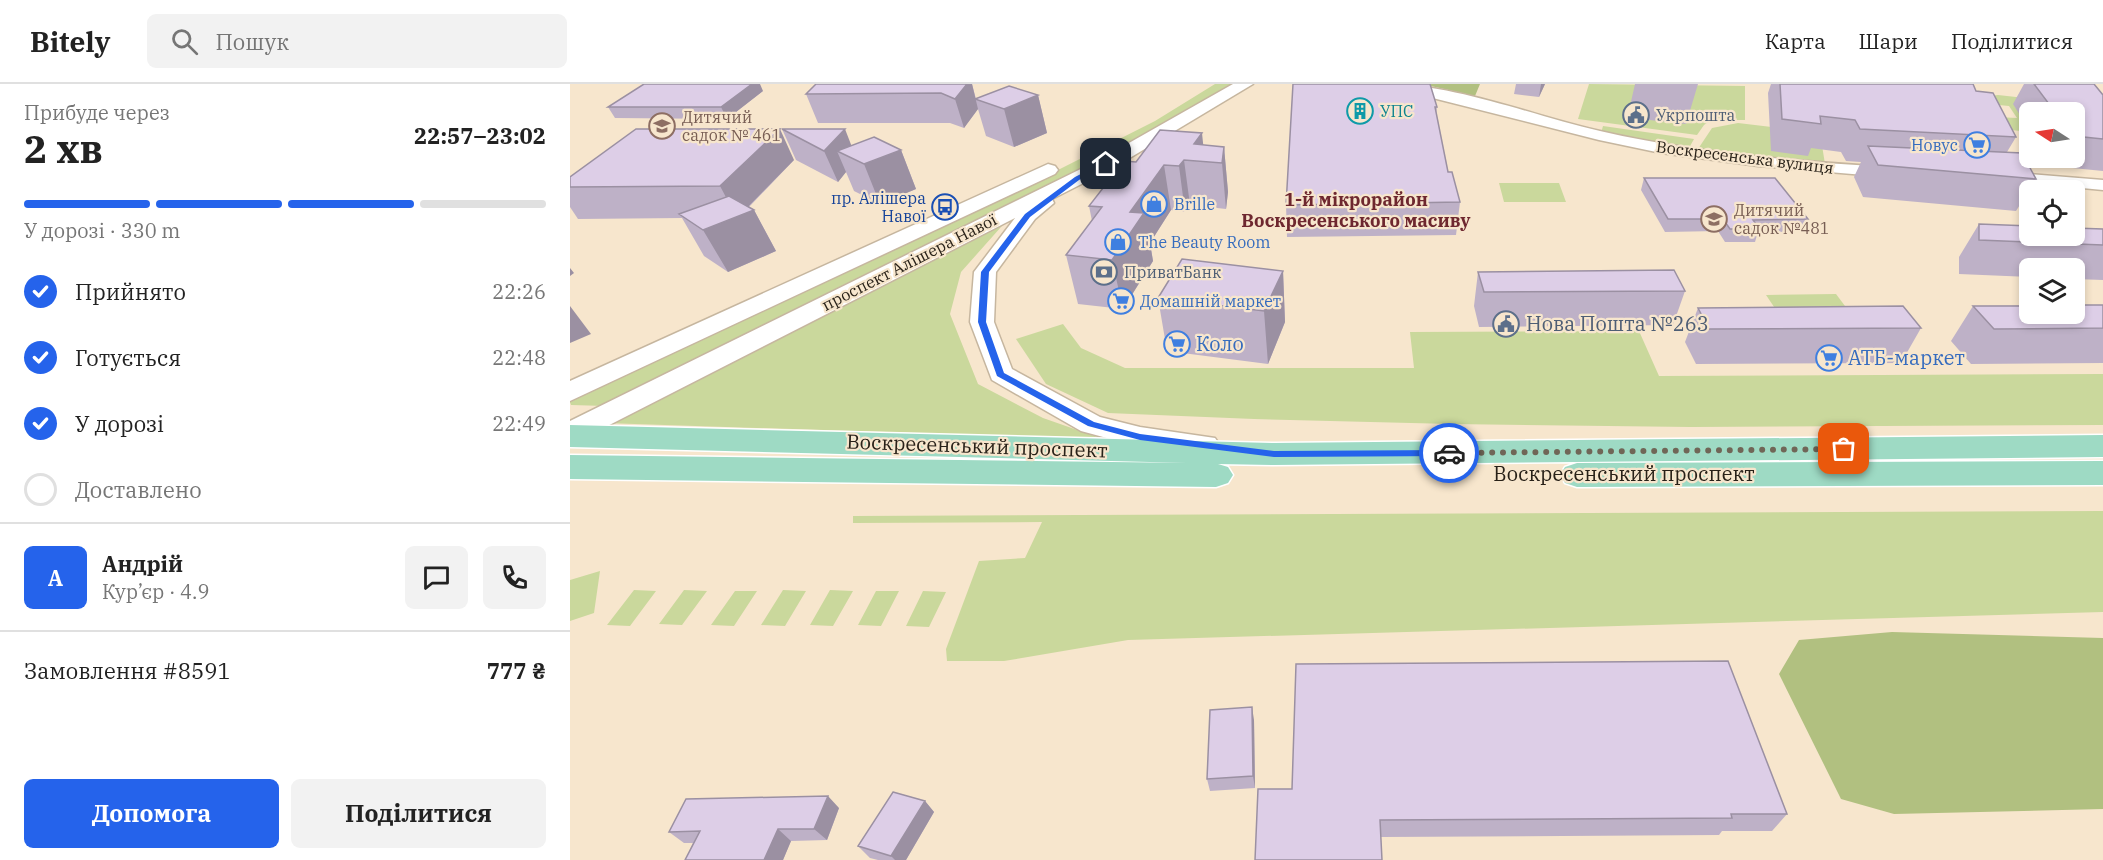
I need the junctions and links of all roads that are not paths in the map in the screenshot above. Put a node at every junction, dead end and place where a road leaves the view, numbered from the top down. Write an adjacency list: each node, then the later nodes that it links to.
1 (1245, 84): 5 (street, проспект Алішера Навої)
2 (1394, 84): 8 (street, Воскресенська вулиця)
3 (1196, 90): 4 (street)
4 (1148, 119): 5 (street); 6 (street)
5 (1170, 129): 7 (street, проспект Алішера Навої)
6 (1127, 130)
7 (1069, 171): 11 (street, проспект Алішера Навої); 12 (street, проспект Алішера Навої); 14 (street)
8 (1898, 173)
9 (1986, 176): 10 (street)
10 (2103, 185)
11 (570, 392)
12 (570, 434): 14 (main road, Воскресенський проспект)
13 (2103, 446): 14 (main road, Воскресенський проспект)
14 (1274, 454)
15 (570, 467): 16 (main road, Воскресенський проспект)
16 (2103, 473)

